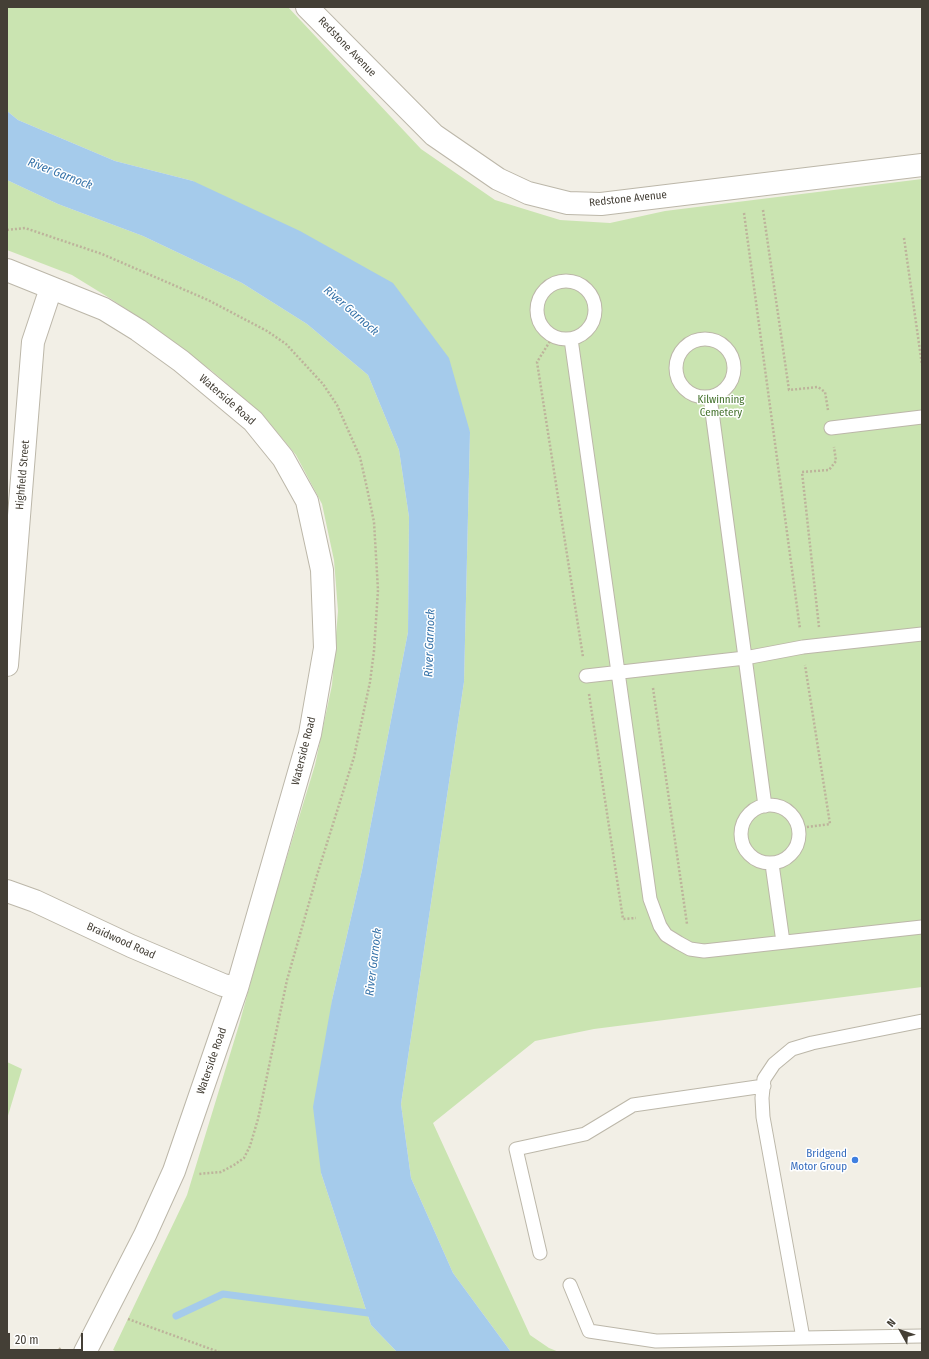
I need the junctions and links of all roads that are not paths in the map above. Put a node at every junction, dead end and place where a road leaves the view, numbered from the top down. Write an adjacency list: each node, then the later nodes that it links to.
1 (307, 7): 2 (street, Redstone Avenue)
2 (922, 165)
3 (7, 270): 4 (street, Waterside Road)
4 (51, 288): 11 (street, Highfield Street); 19 (street, Waterside Road)
5 (571, 339): 5 (lane); 12 (lane)
6 (710, 397): 6 (lane); 10 (lane)
7 (922, 418): 8 (lane)
8 (831, 428)
9 (922, 634): 10 (lane)
10 (745, 658): 12 (lane); 14 (lane)
11 (7, 665)
12 (617, 672): 13 (lane); 18 (lane)
13 (586, 676)
14 (765, 806): 15 (lane); 15 (lane)
15 (772, 864): 18 (lane)
16 (7, 891): 19 (street, Braidwood Road)
17 (922, 927): 18 (lane)
18 (783, 942)
19 (237, 988): 26 (street, Waterside Road)
20 (922, 1021): 21 (lane)
21 (764, 1086): 22 (lane); 25 (lane)
22 (540, 1253)
23 (570, 1285): 25 (lane)
24 (922, 1336): 25 (lane)
25 (803, 1338)
26 (85, 1352)

